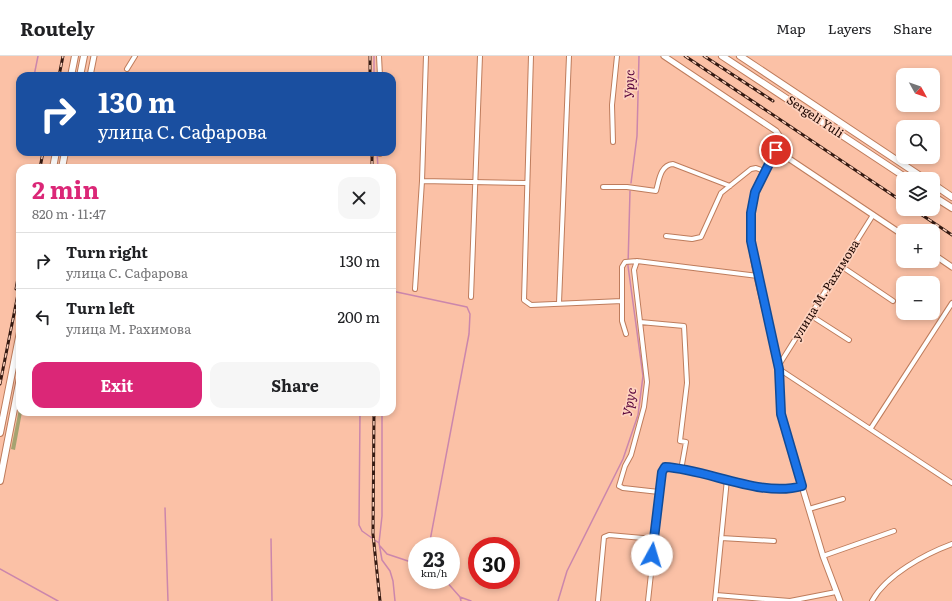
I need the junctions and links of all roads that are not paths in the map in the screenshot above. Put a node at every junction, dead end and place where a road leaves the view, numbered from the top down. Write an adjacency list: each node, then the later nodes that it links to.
1 (75, 56): 15 (main road)
2 (84, 56): 16 (main road)
3 (94, 56): 17 (street)
4 (135, 56): 14 (street)
5 (379, 56): 18 (street)
6 (426, 56): 24 (street)
7 (480, 56): 25 (street)
8 (531, 56): 26 (street)
9 (569, 56): 45 (street)
10 (617, 56): 19 (street)
11 (664, 56): 20 (street)
12 (722, 56): 22 (main road, Sergeli Yuli)
13 (740, 56): 23 (main road, Sergeli Yuli)
14 (127, 69)
15 (72, 72)
16 (81, 72)
17 (91, 72)
18 (380, 72)
19 (613, 142)
20 (776, 150): 21 (street, улица М. Рахимова); 33 (street)
21 (764, 171): 27 (street); 40 (street, улица М. Рахимова)
22 (897, 172)
23 (914, 172)
24 (422, 181): 25 (street); 41 (street)
25 (476, 183): 26 (street); 42 (street)
26 (527, 183): 45 (street)
27 (730, 186): 28 (street); 35 (street)
28 (603, 187)
29 (940, 189): 30 (main road)
30 (952, 197)
31 (940, 200): 32 (main road)
32 (952, 208)
33 (873, 215): 34 (street); 38 (street, улица М. Рахимова)
34 (896, 230)
35 (666, 236)
36 (940, 259): 39 (street)
37 (638, 261): 40 (street); 43 (street); 48 (street)
38 (841, 266): 44 (street); 47 (street, улица М. Рахимова)
39 (952, 267)
40 (758, 276): 52 (street, улица М. Рахимова)
41 (415, 289)
42 (471, 297)
43 (622, 301): 45 (street); 49 (street)
44 (893, 301)
45 (559, 303)
46 (952, 303): 54 (street)
47 (810, 315): 50 (street); 52 (street, улица М. Рахимова)
48 (640, 322): 56 (street); 61 (street)
49 (626, 334)
50 (849, 340)
51 (16, 352): 55 (main road)
52 (779, 367): 54 (street); 60 (street, улица М. Рахимова)
53 (16, 399): 58 (main road)
54 (871, 428): 59 (street)
55 (0, 434)
56 (681, 470): 57 (street); 61 (street)
57 (727, 479): 60 (street); 65 (street)
58 (0, 481)
59 (952, 483)
60 (802, 486): 63 (street, улица М. Рахимова)
61 (659, 492): 66 (street)
62 (843, 499): 63 (street)
63 (809, 508): 69 (street, улица М. Рахимова)
64 (894, 531): 69 (street)
65 (721, 538): 67 (street); 71 (street)
66 (654, 540): 72 (street); 73 (street)
67 (774, 541)
68 (952, 544): 76 (street)
69 (823, 556): 70 (street, улица М. Рахимова)
70 (836, 592): 71 (street); 75 (street, улица М. Рахимова)
71 (716, 595): 74 (street)
72 (598, 601)
73 (648, 601)
74 (715, 601)
75 (840, 601)
76 (872, 601)

